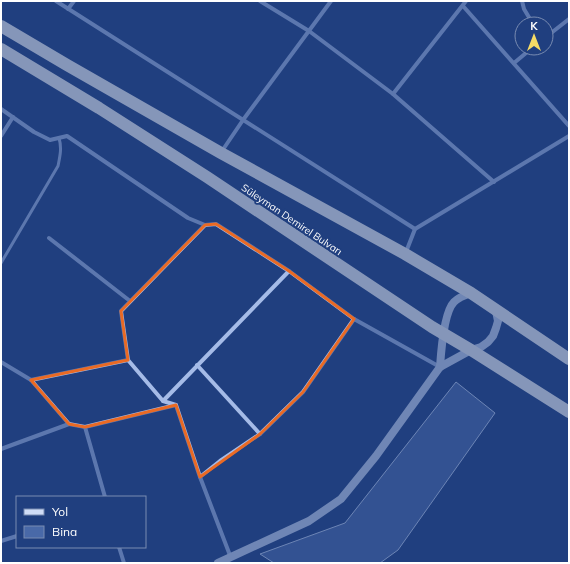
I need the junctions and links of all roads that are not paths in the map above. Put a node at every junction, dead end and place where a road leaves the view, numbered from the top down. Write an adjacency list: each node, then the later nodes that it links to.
1 (56, 1): 8 (street)
2 (74, 1): 8 (street)
3 (260, 1): 13 (street)
4 (331, 1): 13 (street)
5 (466, 1): 7 (street)
6 (522, 1): 9 (street)
7 (463, 6): 16 (street); 17 (street)
8 (68, 9): 20 (street)
9 (528, 16)
10 (569, 19): 12 (street)
11 (1, 26): 25 (highway, Süleyman Demirel Bulvarı)
12 (554, 31)
13 (309, 32): 17 (street); 20 (street)
14 (1, 49): 37 (highway, Süleyman Demirel Bulvarı)
15 (522, 56): 16 (street)
16 (514, 63): 21 (street)
17 (393, 94): 26 (street)
18 (1, 109): 19 (street)
19 (13, 117): 22 (street); 24 (street)
20 (243, 120): 25 (street); 28 (street)
21 (569, 126)
22 (1, 136)
23 (569, 136): 26 (street)
24 (59, 138): 27 (street); 31 (lane)
25 (221, 153): 30 (highway, Süleyman Demirel Bulvarı)
26 (494, 182): 28 (street)
27 (205, 225): 32 (street); 34 (street)
28 (415, 229): 30 (street)
29 (49, 238): 34 (street)
30 (405, 254): 33 (highway, Süleyman Demirel Bulvarı)
31 (1, 263)
32 (289, 271): 36 (street); 42 (street)
33 (471, 293): 35 (highway, Süleyman Demirel Bulvarı); 37 (street)
34 (130, 301): 40 (street)
35 (496, 311): 38 (street); 39 (highway, Süleyman Demirel Bulvarı)
36 (354, 319): 43 (street); 50 (street)
37 (444, 334): 38 (highway, Süleyman Demirel Bulvarı); 43 (street)
38 (471, 350): 43 (street); 47 (highway, Süleyman Demirel Bulvarı)
39 (569, 359)
40 (128, 360): 44 (street); 45 (street)
41 (1, 362): 44 (street)
42 (197, 365): 45 (street); 50 (street)
43 (440, 367): 57 (street)
44 (31, 380): 48 (street)
45 (162, 401): 46 (street)
46 (176, 405): 49 (street); 52 (street)
47 (569, 412)
48 (69, 424): 49 (street); 51 (street)
49 (85, 427): 53 (street)
50 (260, 434): 52 (street)
51 (1, 449)
52 (200, 477): 57 (street)
53 (105, 496)
54 (16, 536): 55 (street)
55 (1, 541)
56 (120, 548): 58 (street)
57 (231, 558): 59 (street)
58 (124, 563)
59 (218, 563)

